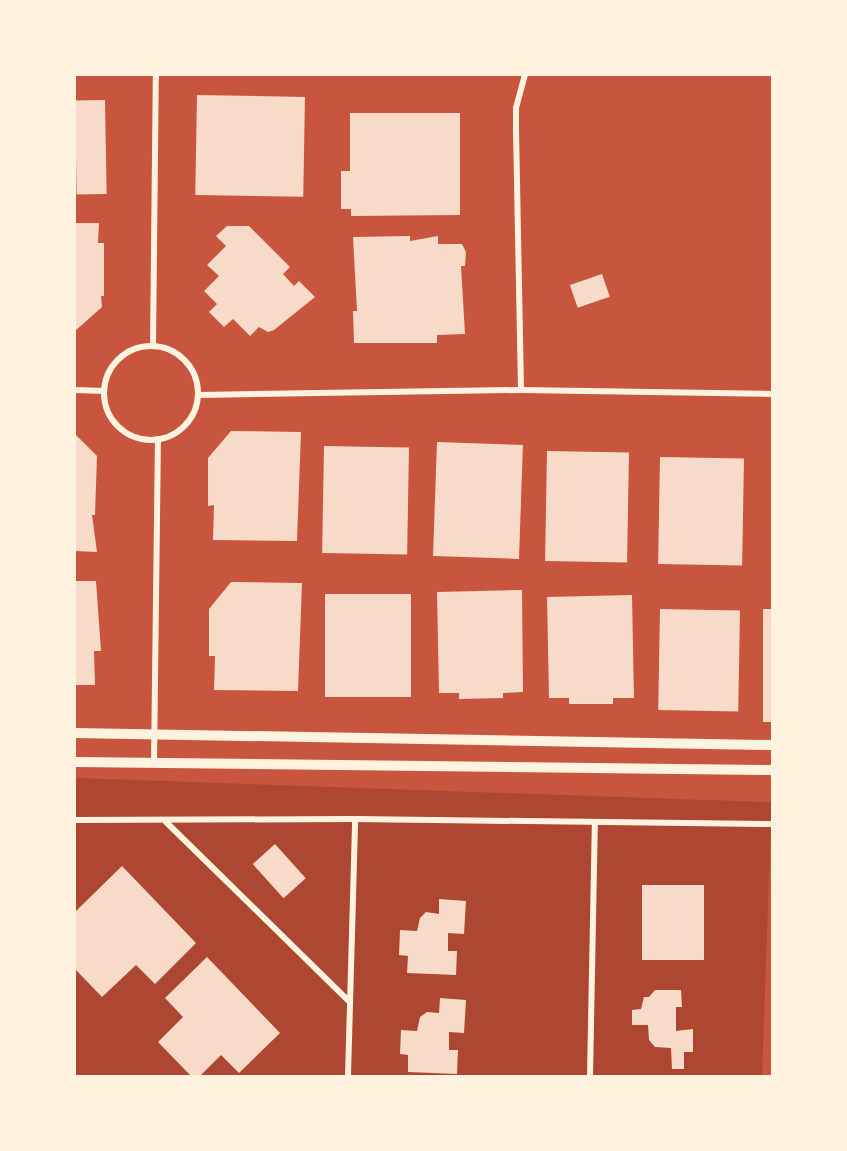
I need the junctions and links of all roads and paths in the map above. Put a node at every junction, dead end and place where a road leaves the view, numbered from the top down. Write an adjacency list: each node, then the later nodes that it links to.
1 (156, 75): 3 (street)
2 (525, 75): 5 (street)
3 (153, 346): 6 (street); 8 (street)
4 (75, 390): 6 (street)
5 (520, 390): 7 (street); 8 (street)
6 (104, 391): 9 (street)
7 (772, 394)
8 (198, 395): 9 (street)
9 (158, 439): 11 (street)
10 (75, 733): 11 (street)
11 (152, 734): 12 (street); 14 (street)
12 (772, 745)
13 (75, 762): 14 (street)
14 (154, 764): 15 (street)
15 (772, 771)
16 (356, 819): 18 (street); 19 (street); 21 (street)
17 (75, 820): 18 (street)
18 (166, 822): 21 (street)
19 (595, 822): 20 (street); 23 (street)
20 (772, 824)
21 (350, 1002): 22 (street)
22 (348, 1076)
23 (590, 1076)

